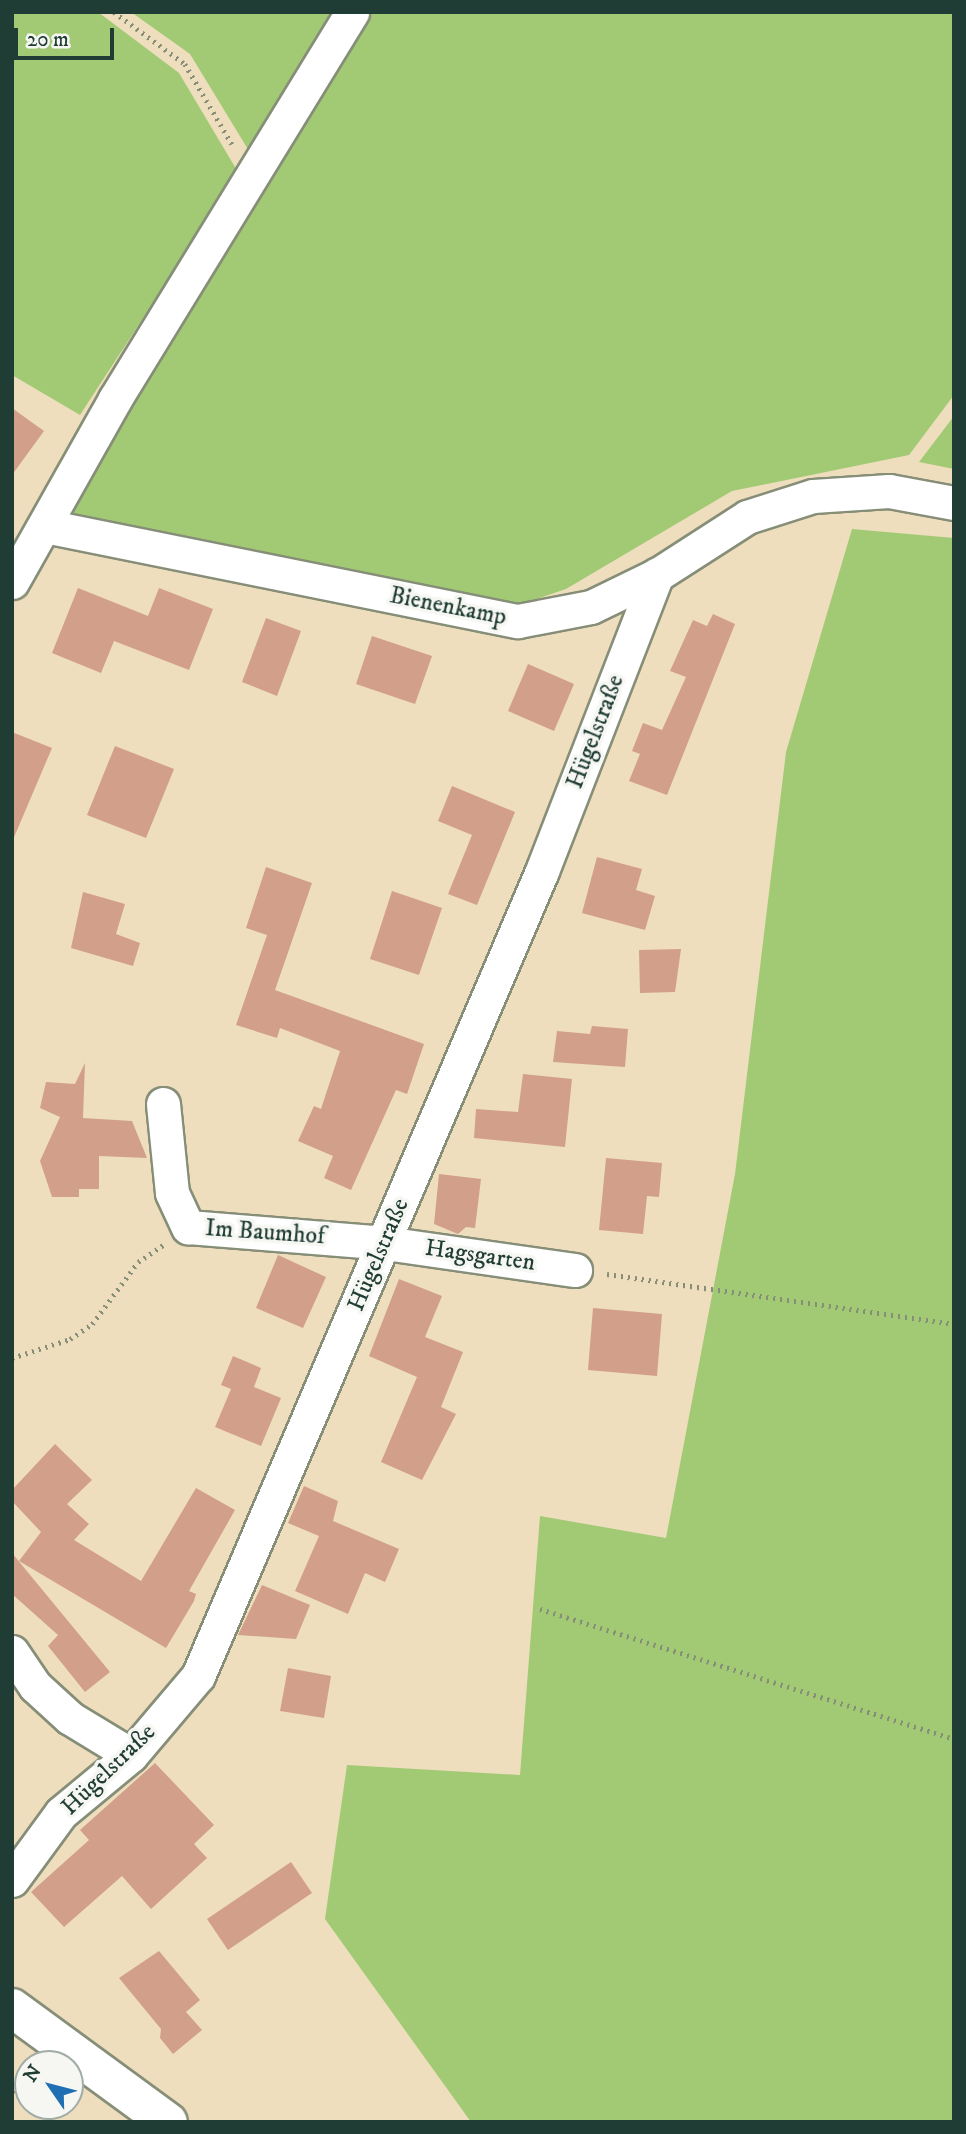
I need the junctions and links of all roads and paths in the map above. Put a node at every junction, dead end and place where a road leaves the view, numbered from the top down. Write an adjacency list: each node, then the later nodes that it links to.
1 (114, 12): 3 (path)
2 (352, 12): 3 (street)
3 (250, 179): 5 (street)
4 (954, 503): 6 (street, Bienenkamp)
5 (45, 526): 6 (street, Bienenkamp); 7 (street)
6 (657, 575): 10 (street, Hügelstraße)
7 (12, 582)
8 (163, 1104): 9 (street, Im Baumhof)
9 (188, 1227): 10 (street, Im Baumhof); 13 (path)
10 (386, 1243): 11 (street, Hagsgarten); 17 (street, Hügelstraße)
11 (575, 1269): 12 (path)
12 (954, 1324)
13 (12, 1358)
14 (540, 1609): 16 (path)
15 (12, 1652): 17 (street)
16 (954, 1739)
17 (131, 1755): 18 (street, Hügelstraße)
18 (12, 1880)
19 (12, 2008): 20 (main road)
20 (168, 2122)

